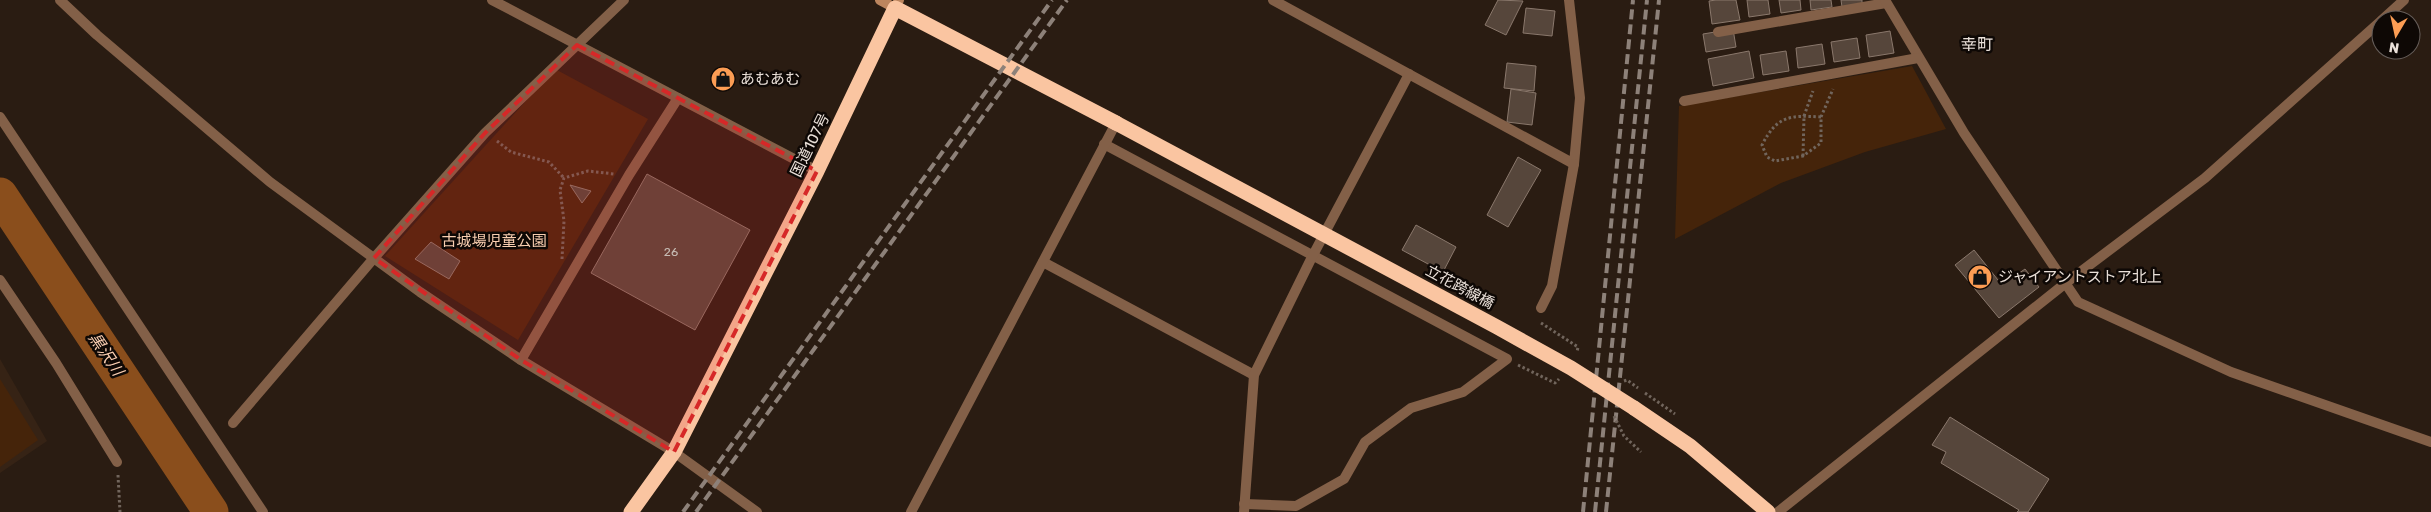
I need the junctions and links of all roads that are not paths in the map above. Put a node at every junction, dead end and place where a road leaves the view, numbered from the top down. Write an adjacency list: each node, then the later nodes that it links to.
1 (492, 0): 14 (street)
2 (624, 0): 14 (street)
3 (880, 0): 9 (street)
4 (1273, 0): 10 (street)
5 (1569, 0): 22 (street)
6 (2404, 0): 11 (street)
7 (1886, 1): 13 (street); 15 (street)
8 (66, 2): 25 (street)
9 (897, 4): 20 (highway); 23 (highway, 国道107号)
10 (1293, 5): 16 (street)
11 (2392, 10)
12 (2371, 29): 28 (street)
13 (1718, 32)
14 (577, 44): 17 (street); 25 (street)
15 (1918, 58): 18 (street); 28 (street)
16 (1409, 74): 22 (street); 24 (street)
17 (678, 98): 23 (street); 30 (street)
18 (1684, 101)
19 (0, 117): 37 (street)
20 (1116, 123): 21 (street); 41 (highway, 立花跨線橋, bridge)
21 (1104, 144): 24 (street); 26 (street)
22 (1574, 164): 29 (street)
23 (817, 171): 34 (highway, 国道107号)
24 (1312, 256): 31 (street); 36 (street)
25 (374, 258): 30 (street); 32 (street)
26 (1043, 262): 31 (street); 40 (street)
27 (0, 280): 35 (street)
28 (2067, 282): 33 (street); 42 (street)
29 (1541, 308)
30 (521, 360): 34 (street)
31 (1254, 375): 36 (street)
32 (233, 423)
33 (2431, 442)
34 (674, 452): 38 (highway, 国道107号); 39 (street)
35 (117, 462)
36 (1244, 508)
37 (263, 512)
38 (631, 512)
39 (757, 512)
40 (912, 512)
41 (1768, 512)
42 (1778, 512)

